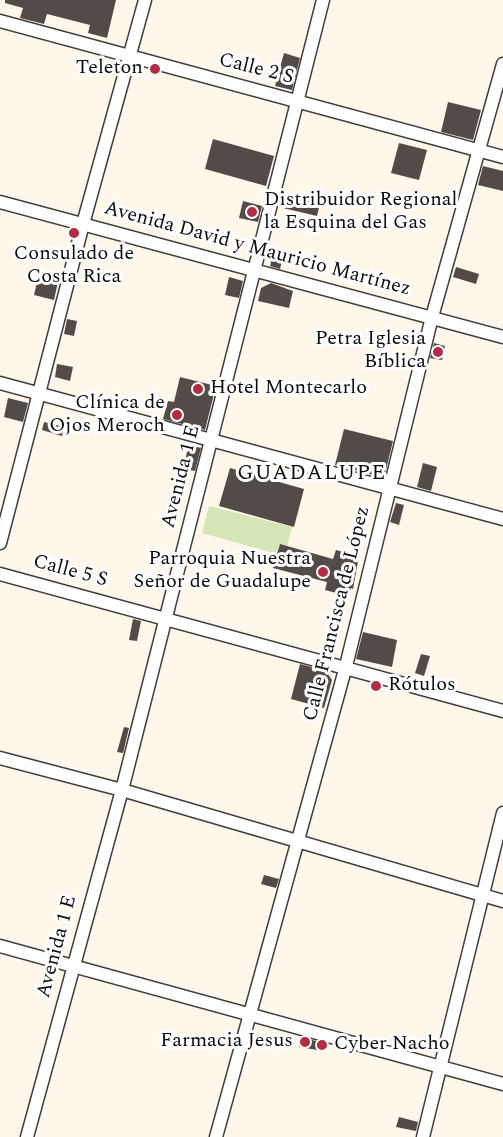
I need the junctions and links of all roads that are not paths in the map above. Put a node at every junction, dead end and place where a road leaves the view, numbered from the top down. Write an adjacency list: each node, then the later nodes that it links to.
1 (145, 0): 4 (street)
2 (323, 0): 6 (street, Avenida 1 E)
3 (0, 21): 4 (street, Calle 2 S)
4 (130, 58): 6 (street, Calle 2 S); 10 (street)
5 (503, 64): 7 (street, Calle Francisca de López)
6 (298, 100): 7 (street, Calle 2 S); 11 (street, Avenida 1 E)
7 (479, 151): 8 (street, Calle 2 S); 12 (street, Calle Francisca de López)
8 (503, 157)
9 (0, 202): 10 (street, Avenida David y Mauricio Martínez)
10 (82, 225): 11 (street, Avenida David y Mauricio Martínez); 15 (street)
11 (254, 270): 12 (street, Avenida David y Mauricio Martínez); 16 (street, Avenida 1 E)
12 (432, 317): 13 (street, Avenida David y Mauricio Martínez); 17 (street, Calle Francisca de López)
13 (503, 337)
14 (0, 383): 15 (street)
15 (38, 393): 16 (street); 19 (street)
16 (212, 440): 17 (street); 21 (street, Avenida 1 E)
17 (391, 488): 18 (street); 22 (street, Calle Francisca de López)
18 (503, 519)
19 (0, 543)
20 (0, 574): 21 (street, Calle 5 S)
21 (166, 617): 22 (street, Calle 5 S); 25 (street, Avenida 1 E)
22 (346, 666): 23 (street, Calle 5 S); 27 (street, Calle Francisca de López)
23 (503, 711)
24 (0, 758): 25 (street)
25 (122, 790): 27 (street); 31 (street, Avenida 1 E)
26 (503, 813): 28 (street)
27 (298, 843): 28 (street); 32 (street, Calle Francisca de López)
28 (483, 896): 29 (street); 33 (street)
29 (503, 901)
30 (0, 946): 31 (street)
31 (73, 966): 32 (street); 35 (street, Avenida 1 E)
32 (250, 1014): 33 (street); 36 (street, Calle Francisca de López)
33 (440, 1065): 34 (street); 37 (street)
34 (503, 1084)
35 (27, 1137)
36 (216, 1137)
37 (423, 1137)

